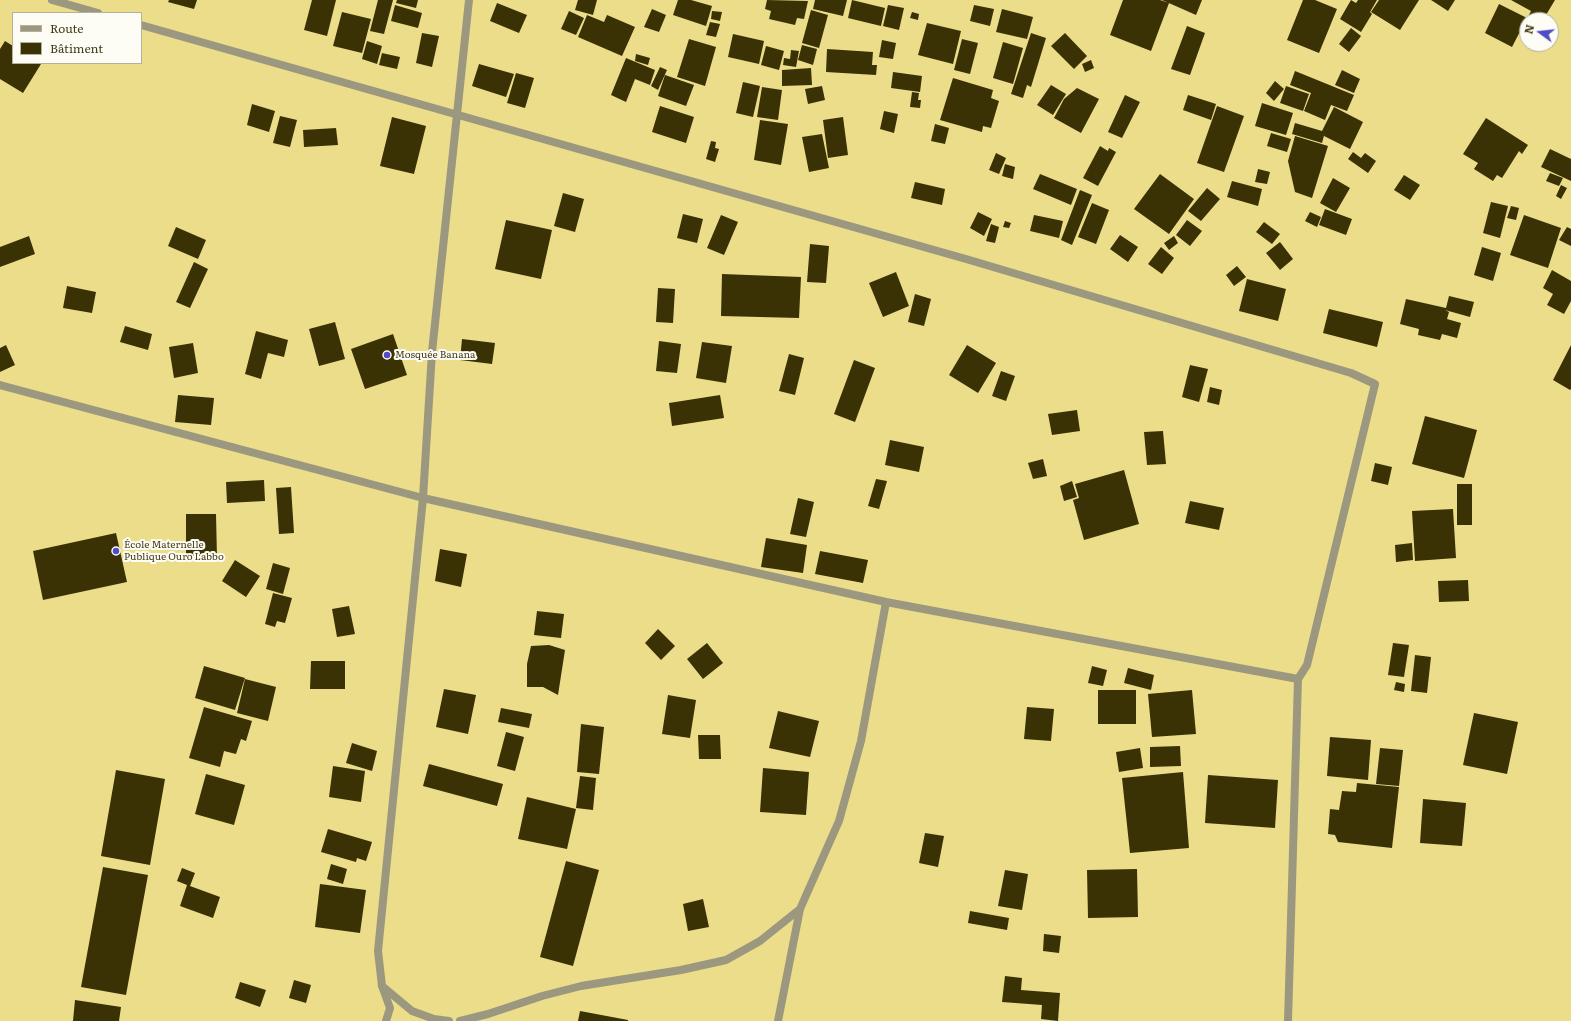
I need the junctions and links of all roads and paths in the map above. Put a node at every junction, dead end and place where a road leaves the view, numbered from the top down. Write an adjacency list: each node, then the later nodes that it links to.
1 (52, 0): 3 (street)
2 (469, 0): 5 (street)
3 (94, 12)
4 (142, 25): 5 (street)
5 (457, 116): 7 (street); 9 (street)
6 (0, 385): 7 (street)
7 (423, 498): 8 (street); 11 (street)
8 (886, 602): 9 (street); 10 (street)
9 (1298, 679): 16 (street)
10 (800, 909): 14 (street); 15 (street)
11 (382, 986): 12 (street); 13 (street)
12 (386, 1021)
13 (449, 1021)
14 (460, 1021)
15 (778, 1021)
16 (1288, 1021)

